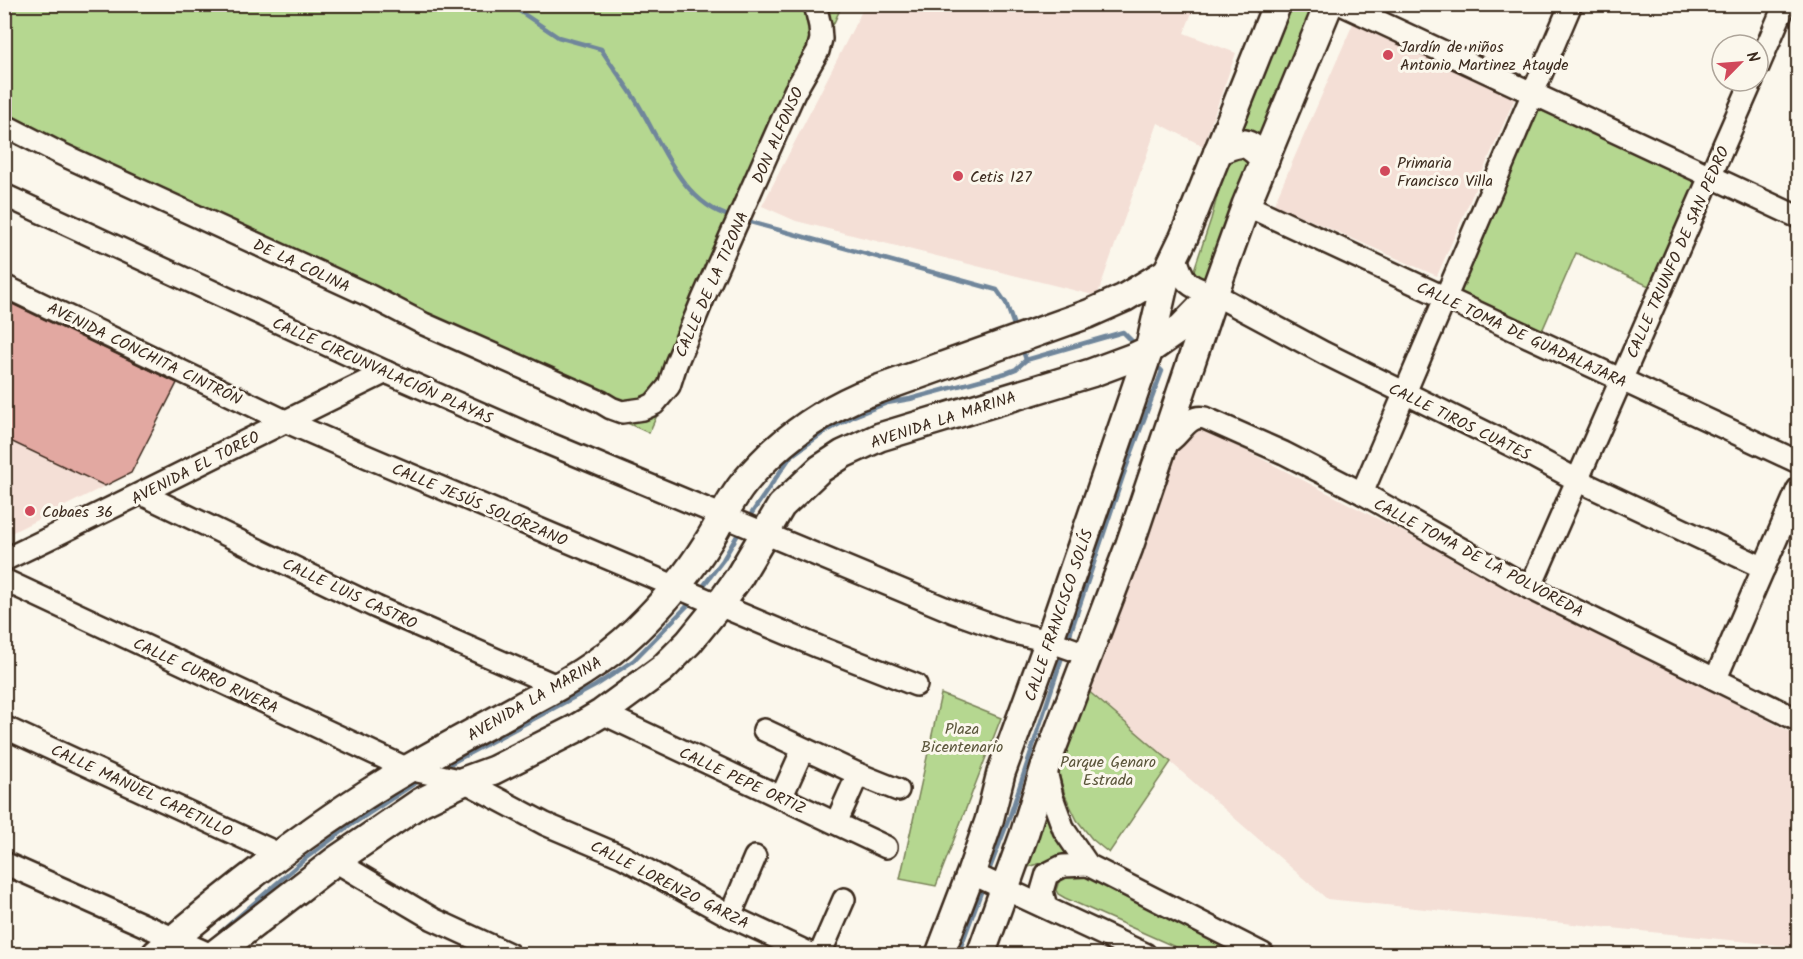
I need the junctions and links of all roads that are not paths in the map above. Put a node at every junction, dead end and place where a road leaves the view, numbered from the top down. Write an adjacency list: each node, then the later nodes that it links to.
1 (802, 4): 9 (street, DON ALFONSO)
2 (815, 4): 9 (street, DON ALFONSO)
3 (1277, 4): 13 (main road, CALLE FRANCISCO SOLÍS)
4 (1329, 4): 14 (main road)
5 (1341, 4): 11 (street)
6 (1572, 4): 11 (street)
7 (1785, 4): 8 (street)
8 (1770, 39)
9 (809, 65): 17 (street, DON ALFONSO)
10 (1747, 93): 15 (street, CALLE TRIUNFO DE SAN PEDRO)
11 (1533, 94): 15 (street); 23 (street)
12 (4, 125): 28 (street, DE LA COLINA)
13 (1218, 151): 14 (main road); 20 (main road, CALLE FRANCISCO SOLÍS)
14 (1265, 160): 18 (main road)
15 (1710, 176): 19 (street); 26 (street, CALLE TRIUNFO DE SAN PEDRO)
16 (4, 195): 25 (street, CALLE CIRCUNVALACIÓN PLAYAS)
17 (745, 205): 28 (street, CALLE DE LA TIZONA)
18 (1246, 206): 22 (main road); 23 (street, CALLE TOMA DE GUADALAJARA)
19 (1798, 217)
20 (1171, 263): 22 (street, CALLE TIROS CUATES); 24 (main road, CALLE FRANCISCO SOLÍS); 36 (main road, AVENIDA LA MARINA)
21 (4, 286): 29 (street, AVENIDA CONCHITA CINTRÓN)
22 (1214, 294): 24 (main road, AVENIDA LA MARINA); 27 (street, CALLE TIROS CUATES); 30 (main road)
23 (1446, 298): 26 (street, CALLE TOMA DE GUADALAJARA); 27 (street)
24 (1147, 356): 37 (main road, AVENIDA LA MARINA); 44 (main road, CALLE FRANCISCO SOLÍS)
25 (386, 372): 29 (street, AVENIDA EL TOREO); 36 (street, CALLE CIRCUNVALACIÓN PLAYAS)
26 (1621, 380): 31 (street, CALLE TOMA DE GUADALAJARA); 32 (street, CALLE TRIUNFO DE SAN PEDRO)
27 (1405, 394): 32 (street, CALLE TIROS CUATES); 34 (street)
28 (601, 402)
29 (285, 421): 35 (street, AVENIDA EL TOREO); 41 (street, CALLE JESÚS SOLÓRZANO)
30 (1168, 434): 34 (street, CALLE TOMA DE LA POLVOREDA); 45 (main road)
31 (1798, 462)
32 (1577, 480): 39 (street, CALLE TIROS CUATES); 42 (street, CALLE TRIUNFO DE SAN PEDRO)
33 (1798, 489): 39 (street)
34 (1362, 493): 42 (street, CALLE TOMA DE LA POLVOREDA)
35 (142, 494): 38 (street, AVENIDA EL TOREO); 48 (street, CALLE LUIS CASTRO)
36 (724, 515): 37 (street, CALLE CIRCUNVALACIÓN PLAYAS); 41 (main road, AVENIDA LA MARINA)
37 (766, 532): 43 (main road, AVENIDA LA MARINA); 44 (street, CALLE CIRCUNVALACIÓN PLAYAS)
38 (4, 560)
39 (1764, 568): 46 (street)
40 (4, 580): 55 (street, CALLE CURRO RIVERA)
41 (675, 587): 43 (street); 48 (main road, AVENIDA LA MARINA)
42 (1530, 588): 46 (street, CALLE TOMA DE LA POLVOREDA)
43 (719, 605): 47 (street); 49 (main road, AVENIDA LA MARINA)
44 (1049, 641): 45 (street, CALLE CIRCUNVALACIÓN PLAYAS); 67 (main road, CALLE FRANCISCO SOLÍS)
45 (1089, 655): 54 (main road)
46 (1716, 678): 50 (street, CALLE TOMA DE LA POLVOREDA)
47 (916, 686)
48 (560, 687): 55 (main road, AVENIDA LA MARINA)
49 (602, 713): 57 (main road, AVENIDA LA MARINA); 59 (street, CALLE PEPE ORTIZ)
50 (1798, 720)
51 (4, 727): 62 (street, CALLE MANUEL CAPETILLO)
52 (764, 730): 53 (street)
53 (804, 749): 56 (street); 59 (street)
54 (1045, 767): 66 (street); 68 (main road)
55 (408, 769): 57 (street); 62 (main road, AVENIDA LA MARINA)
56 (858, 774): 58 (street); 60 (street)
57 (464, 781): 64 (main road, AVENIDA LA MARINA); 71 (street, CALLE LORENZO GARZA)
58 (898, 790)
59 (781, 798): 60 (street, CALLE PEPE ORTIZ)
60 (836, 823): 61 (street, CALLE PEPE ORTIZ)
61 (886, 847)
62 (279, 854): 72 (main road, AVENIDA LA MARINA)
63 (755, 857): 71 (street)
64 (335, 861): 75 (main road, AVENIDA LA MARINA); 76 (street)
65 (4, 863): 72 (street)
66 (1088, 865): 70 (street); 82 (street)
67 (971, 873): 68 (street); 79 (main road, CALLE FRANCISCO SOLÍS)
68 (1005, 889): 70 (street); 80 (main road)
69 (844, 899): 78 (street)
70 (1046, 907): 73 (street)
71 (730, 916): 77 (street, CALLE LORENZO GARZA)
72 (166, 946): 74 (street)
73 (1118, 948): 81 (street)
74 (209, 954)
75 (215, 954)
76 (509, 954)
77 (811, 954)
78 (820, 954)
79 (940, 954)
80 (981, 954)
81 (1145, 954)
82 (1263, 954)

